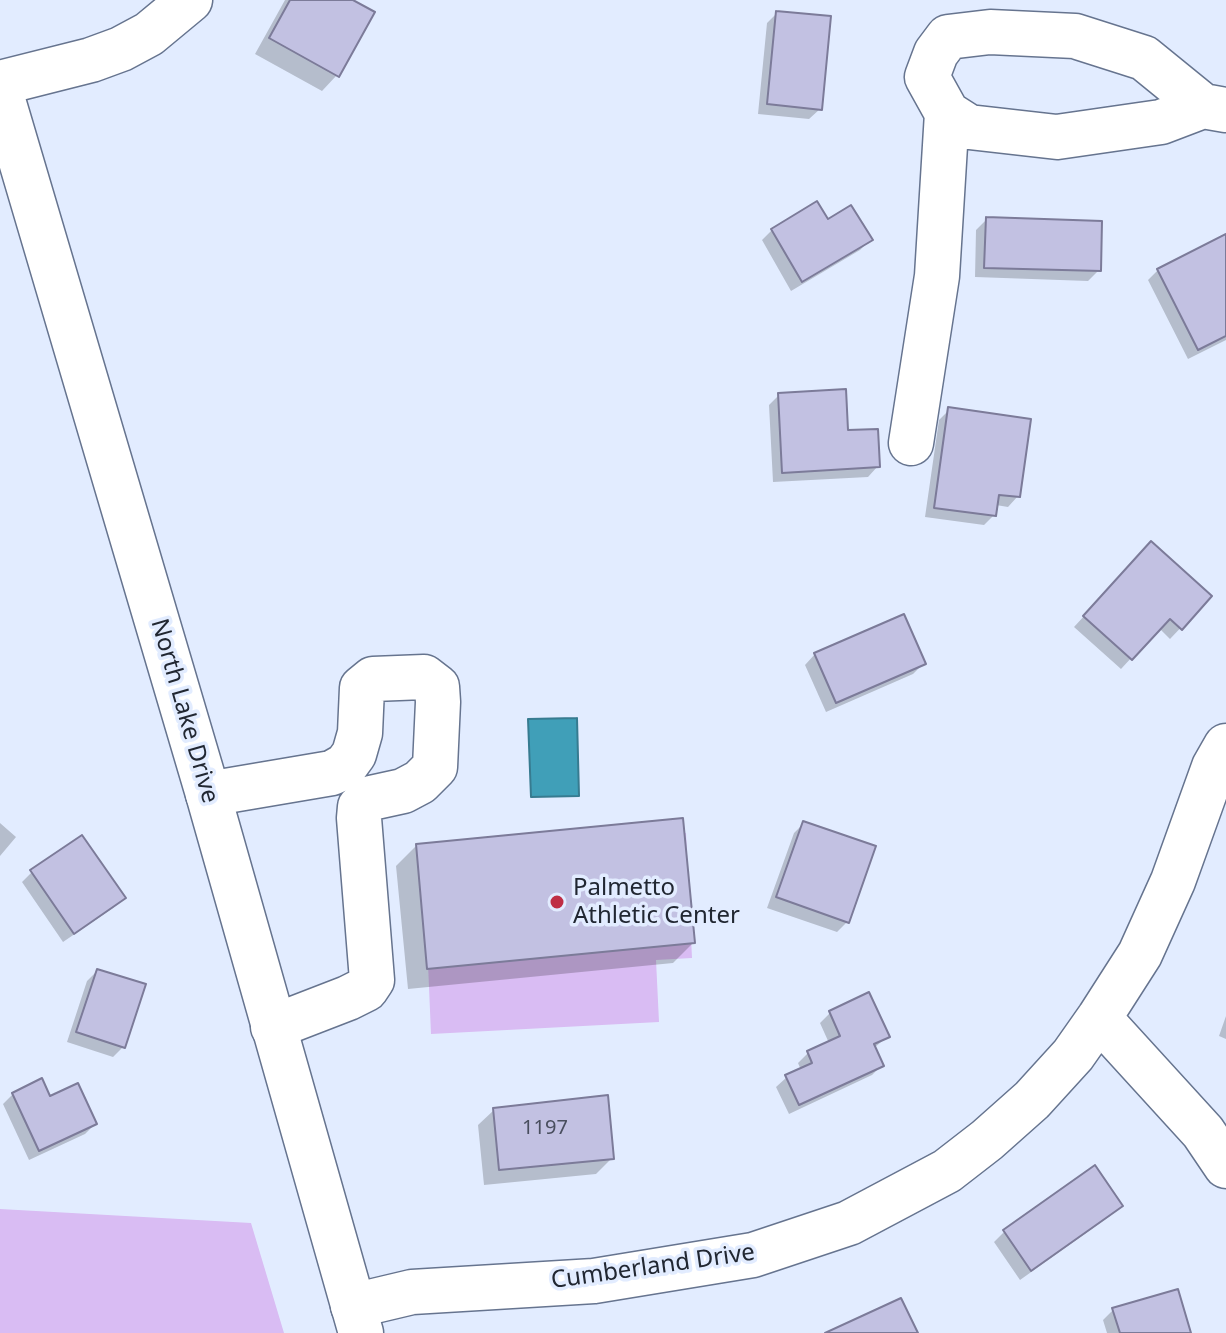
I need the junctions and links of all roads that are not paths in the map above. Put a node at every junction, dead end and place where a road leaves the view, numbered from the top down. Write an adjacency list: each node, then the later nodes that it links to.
1 (190, 0): 2 (street)
2 (0, 83)
3 (0, 90): 8 (street, North Lake Drive)
4 (1214, 108): 5 (street); 5 (street)
5 (947, 113): 6 (street)
6 (911, 443)
7 (1226, 746): 9 (street, Cumberland Drive)
8 (208, 794): 10 (street, North Lake Drive); 10 (street)
9 (1099, 1018): 11 (street); 12 (street, Cumberland Drive)
10 (273, 1027): 12 (street, North Lake Drive)
11 (1226, 1166)
12 (357, 1319)

